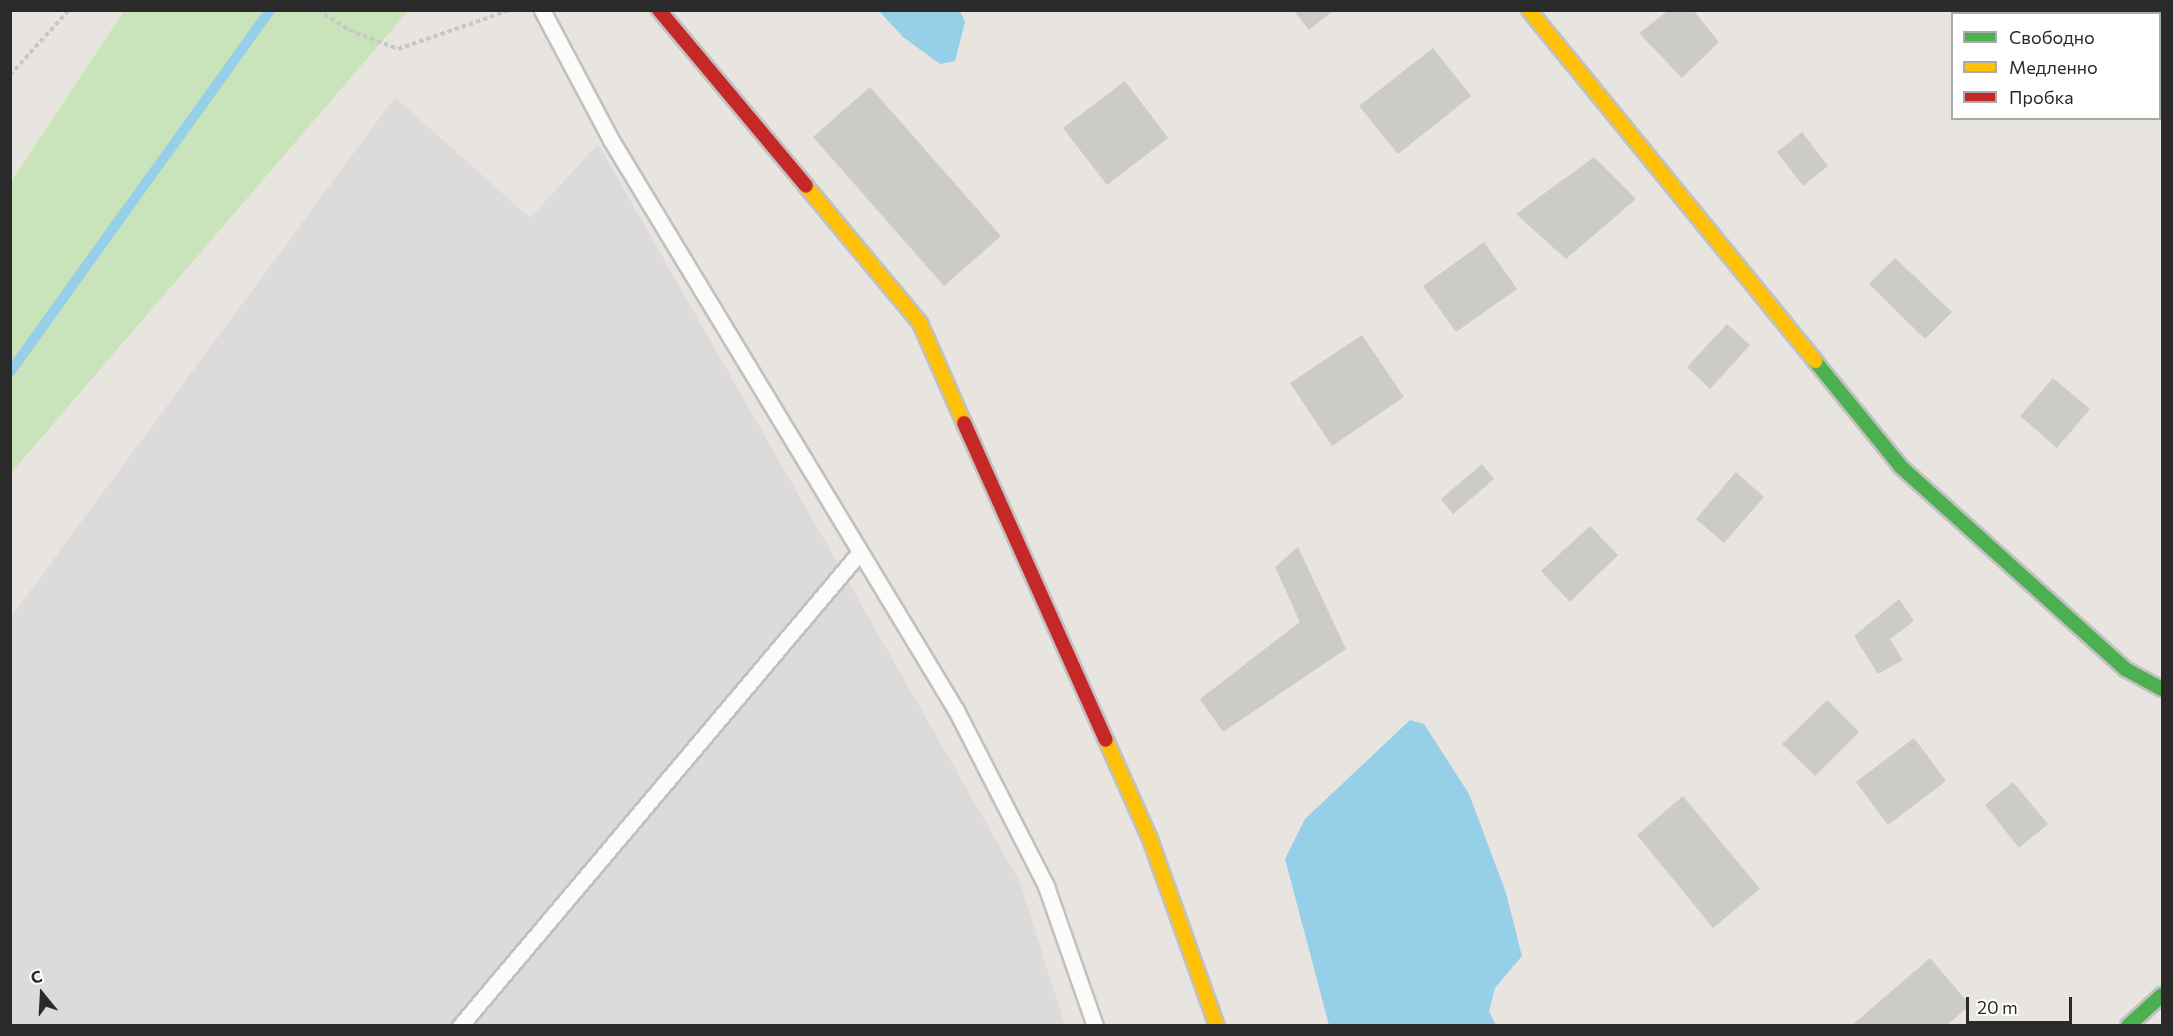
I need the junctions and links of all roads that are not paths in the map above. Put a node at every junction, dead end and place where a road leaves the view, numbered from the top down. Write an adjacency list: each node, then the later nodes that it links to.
1 (542, 10): 4 (lane)
2 (659, 10): 9 (street)
3 (1529, 10): 5 (street)
4 (860, 552): 7 (lane); 8 (lane)
5 (2163, 689)
6 (2163, 995): 10 (street)
7 (460, 1026)
8 (1095, 1026)
9 (1217, 1026)
10 (2128, 1026)

